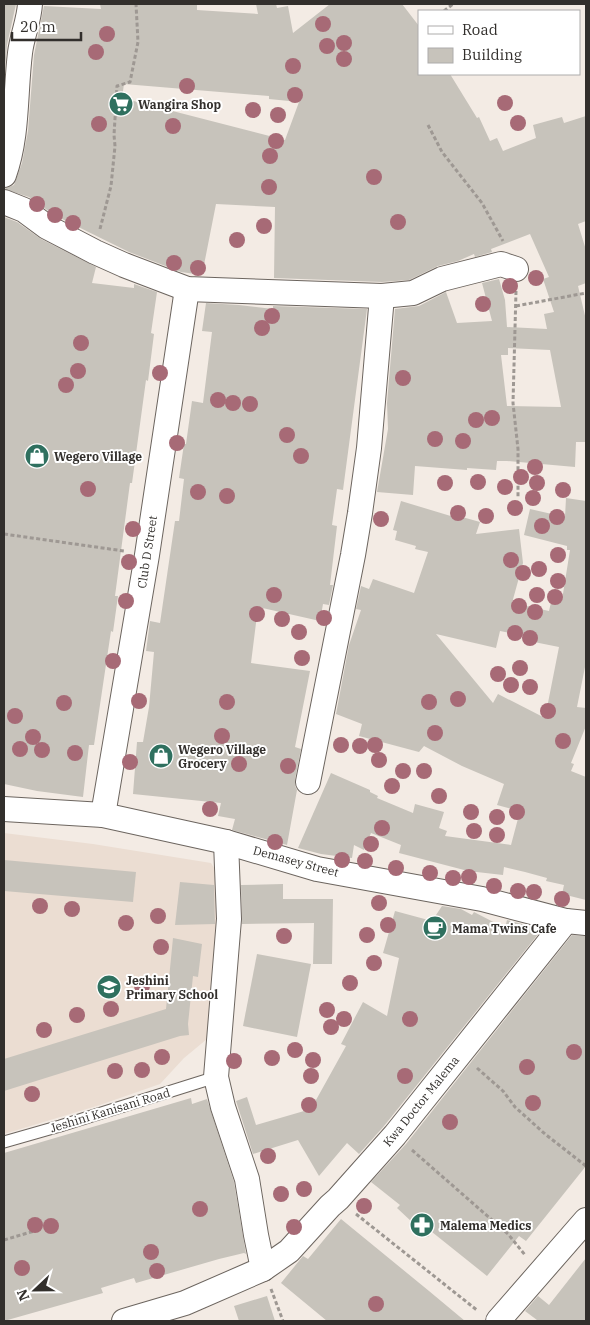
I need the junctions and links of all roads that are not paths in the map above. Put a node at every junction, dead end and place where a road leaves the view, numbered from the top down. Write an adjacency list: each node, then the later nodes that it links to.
1 (30, 4): 2 (street)
2 (4, 175)
3 (4, 202): 5 (street)
4 (516, 269): 6 (street)
5 (187, 288): 6 (street); 9 (street, Club D Street)
6 (382, 296): 7 (street)
7 (308, 782)
8 (4, 809): 9 (street, Demasey Street)
9 (103, 815): 10 (street, Demasey Street)
10 (226, 842): 11 (street, Demasey Street); 12 (street)
11 (576, 922): 15 (street, Kwa Doctor Malema)
12 (216, 1077): 13 (lane, Jeshini Kanisani Road); 15 (street)
13 (4, 1142)
14 (586, 1220): 16 (street)
15 (263, 1269): 17 (street)
16 (491, 1318)
17 (124, 1321)

